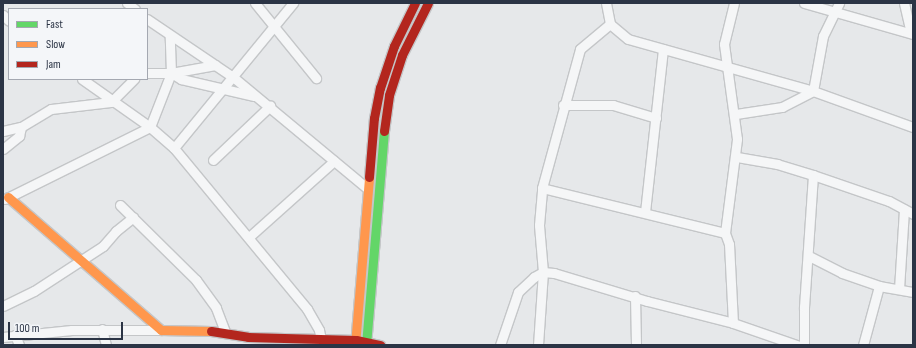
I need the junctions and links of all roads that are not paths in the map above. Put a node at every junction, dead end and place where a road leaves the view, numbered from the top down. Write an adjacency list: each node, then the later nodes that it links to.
1 (255, 3): 12 (street)
2 (293, 3): 12 (street)
3 (415, 3): 43 (main road)
4 (428, 3): 68 (main road)
5 (606, 3): 11 (street)
6 (734, 3): 17 (street)
7 (804, 3): 9 (street)
8 (904, 3): 13 (street)
9 (837, 7): 13 (street); 25 (street)
10 (148, 20): 14 (street)
11 (610, 24): 15 (street); 28 (street)
12 (276, 27): 20 (street); 21 (street)
13 (912, 33)
14 (170, 35): 16 (street); 19 (street)
15 (663, 49): 17 (street); 31 (street)
16 (215, 65): 19 (street); 20 (street)
17 (727, 67): 25 (street); 30 (street)
18 (148, 73): 19 (street)
19 (171, 73): 24 (street); 33 (street)
20 (233, 76): 24 (street); 26 (street)
21 (316, 78)
22 (83, 80): 27 (street)
23 (133, 80): 27 (street)
24 (223, 89): 26 (street); 36 (street)
25 (813, 91): 30 (street); 34 (street)
26 (257, 97): 29 (street)
27 (111, 102): 32 (street); 33 (street)
28 (563, 104): 31 (street); 42 (street)
29 (270, 106): 39 (street); 40 (street)
30 (736, 114): 38 (street)
31 (656, 118): 47 (street)
32 (21, 126): 35 (street); 37 (street)
33 (150, 127): 36 (street); 44 (street)
34 (913, 127)
35 (3, 132)
36 (174, 148): 51 (street)
37 (3, 149)
38 (737, 157): 41 (street); 50 (street)
39 (213, 160)
40 (334, 161): 43 (street); 51 (street)
41 (813, 175): 46 (street); 52 (street)
42 (542, 188): 47 (street); 54 (street)
43 (368, 189): 67 (main road)
44 (6, 199): 53 (main road)
45 (120, 205): 49 (street)
46 (904, 209): 48 (street); 56 (street)
47 (645, 212): 50 (street)
48 (913, 214)
49 (133, 217): 53 (street); 63 (street)
50 (724, 233): 60 (street)
51 (249, 237): 66 (street)
52 (809, 256): 55 (street); 76 (street)
53 (81, 260): 59 (street); 62 (main road)
54 (543, 272): 58 (street); 72 (street); 73 (street)
55 (879, 286): 56 (street); 77 (street)
56 (899, 289): 57 (street)
57 (913, 292)
58 (635, 296): 60 (street); 74 (street)
59 (3, 306)
60 (733, 323): 75 (street)
61 (102, 329): 62 (street); 64 (street); 70 (street)
62 (161, 330): 63 (main road)
63 (225, 332): 66 (main road)
64 (15, 335): 65 (street); 69 (street)
65 (3, 337)
66 (322, 342): 67 (main road)
67 (355, 343): 68 (main road)
68 (366, 344): 71 (main road)
69 (19, 345)
70 (106, 345)
71 (380, 345)
72 (500, 345)
73 (538, 345)
74 (636, 345)
75 (797, 345)
76 (804, 345)
77 (863, 345)

